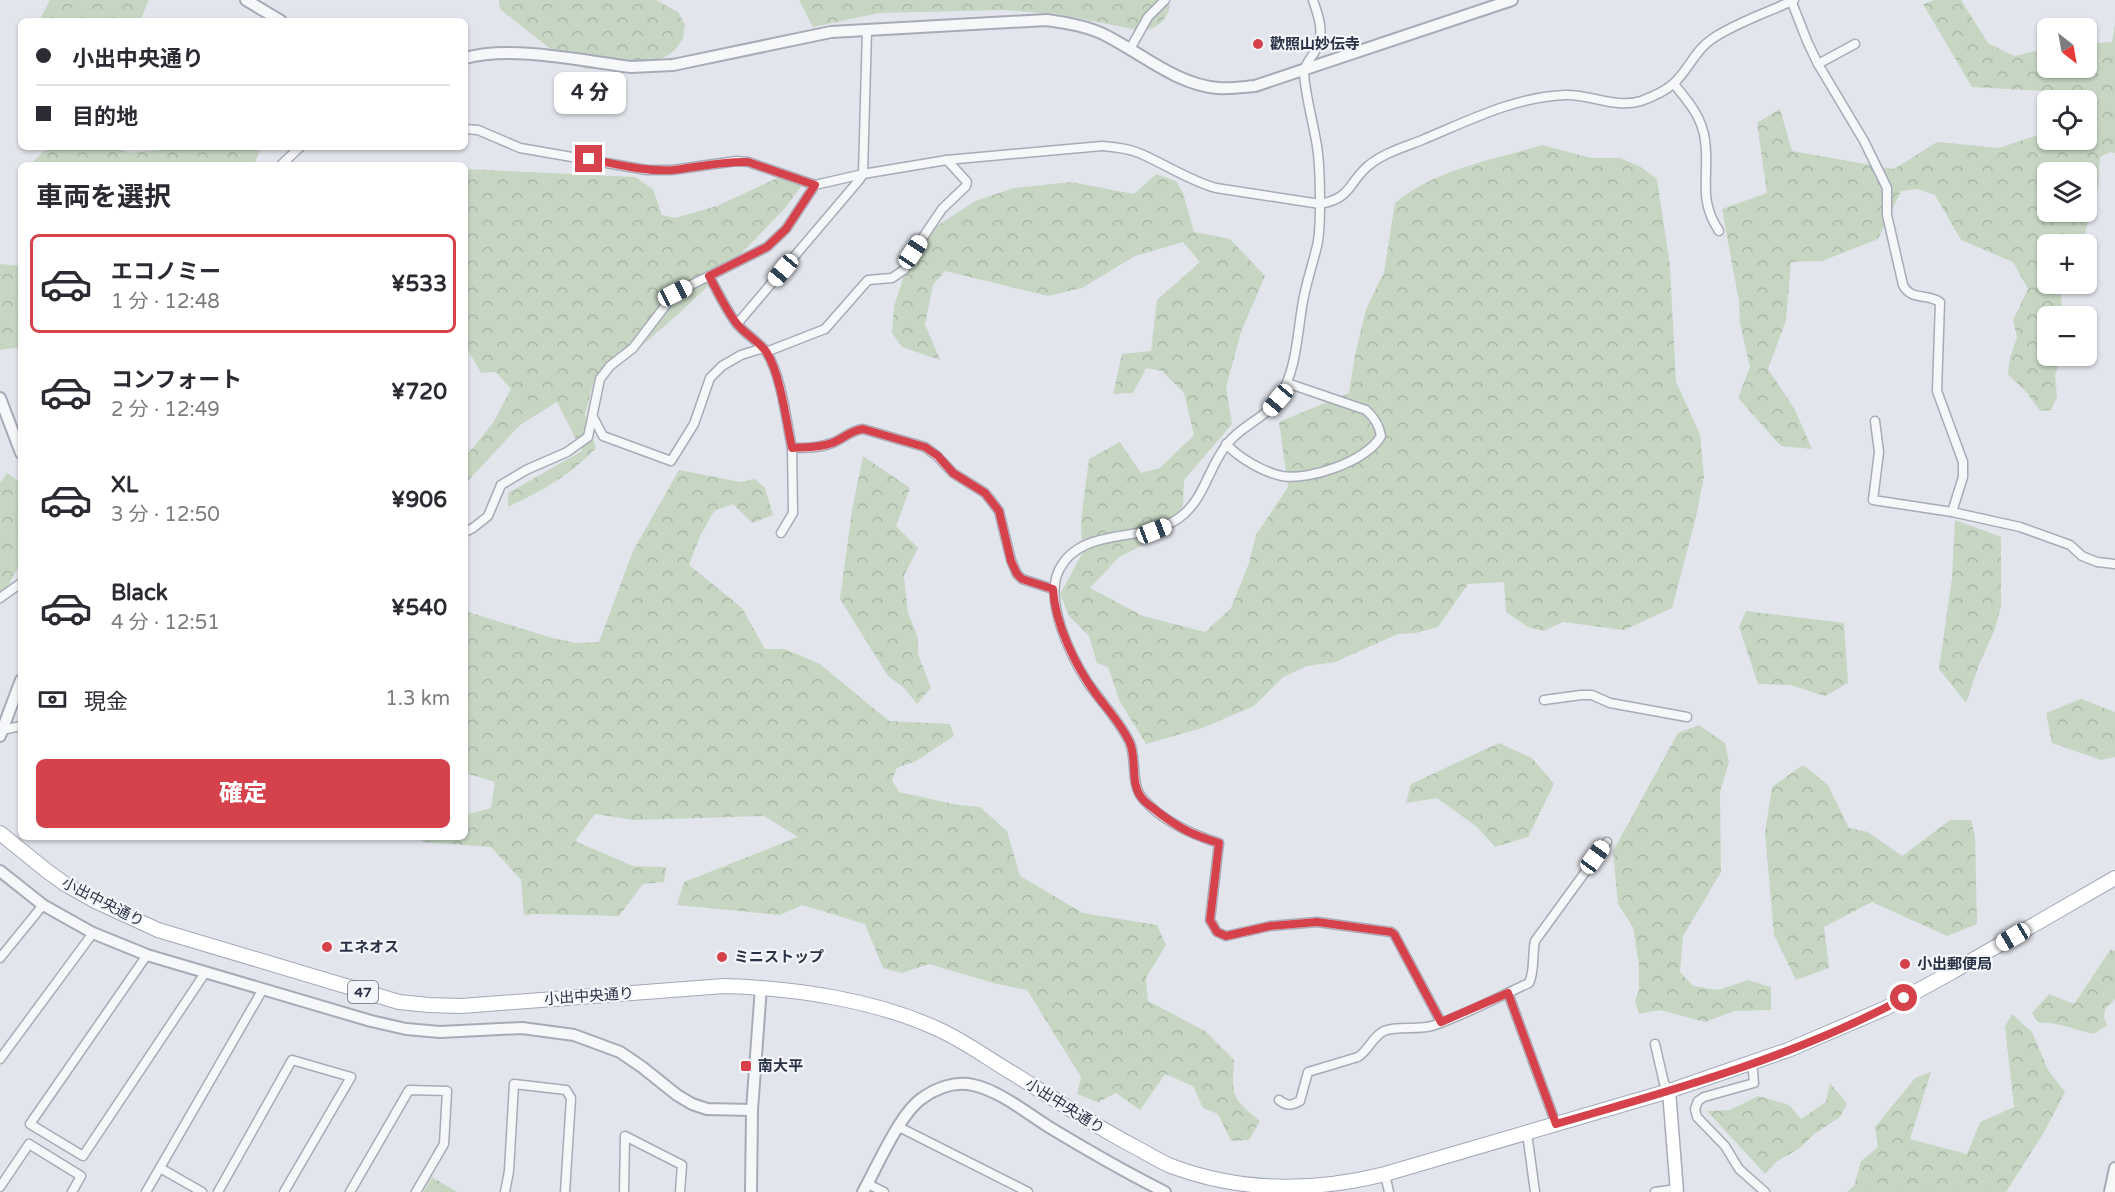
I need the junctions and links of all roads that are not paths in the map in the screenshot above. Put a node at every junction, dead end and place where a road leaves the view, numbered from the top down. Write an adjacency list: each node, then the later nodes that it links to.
1 (246, 0): 6 (street)
2 (1165, 0): 9 (street)
3 (1313, 0): 12 (street)
4 (1512, 0): 12 (street)
5 (1793, 0): 11 (street); 13 (street)
6 (276, 18)
7 (867, 30): 9 (street); 10 (street); 18 (street)
8 (1855, 44): 11 (street)
9 (1130, 49): 12 (street)
10 (468, 57)
11 (1818, 64): 32 (street)
12 (1304, 70): 20 (street)
13 (1674, 84): 20 (street); 21 (street)
14 (468, 129): 19 (street)
15 (297, 150): 17 (street)
16 (947, 160): 18 (street); 20 (street); 24 (street)
17 (284, 162)
18 (863, 174): 19 (street); 23 (street)
19 (815, 185): 22 (street)
20 (1320, 204): 25 (street)
21 (1719, 231)
22 (709, 276): 23 (street); 27 (street)
23 (737, 324): 24 (street)
24 (765, 350): 27 (street); 31 (street)
25 (1287, 383): 29 (street); 29 (street)
26 (0, 398): 30 (street)
27 (593, 417): 33 (street)
28 (1875, 421): 32 (street)
29 (1226, 444): 37 (street)
30 (18, 445)
31 (792, 448): 34 (street); 37 (street)
32 (1952, 512): 35 (street)
33 (468, 530)
34 (781, 533)
35 (2115, 564)
36 (18, 585): 38 (street)
37 (1053, 589): 56 (street)
38 (0, 598)
39 (18, 688): 43 (street)
40 (1544, 700): 41 (street)
41 (1687, 717)
42 (18, 727): 43 (street)
43 (1, 733)
44 (0, 833): 53 (main road, 小出中央通り / 47)
45 (1606, 842): 55 (street)
46 (0, 872): 48 (street)
47 (2115, 878): 59 (main road, 小出中央通り / 47)
48 (43, 905): 49 (street); 51 (street)
49 (93, 933): 50 (street); 58 (street)
50 (147, 955): 52 (street); 52 (street)
51 (0, 958)
52 (205, 973): 54 (street)
53 (761, 987): 62 (street); 68 (main road, 小出中央通り / 47)
54 (262, 989): 62 (street); 66 (street)
55 (1508, 993): 56 (street); 63 (street)
56 (1441, 1022): 61 (street)
57 (1655, 1044): 60 (street)
58 (0, 1059)
59 (1752, 1062): 60 (main road, 小出中央通り / 47); 90 (street)
60 (1669, 1091): 63 (main road, 小出中央通り / 47); 71 (main road)
61 (1279, 1100)
62 (752, 1110): 83 (street)
63 (1556, 1124): 65 (main road, 小出中央通り / 47)
64 (899, 1127): 70 (street); 85 (street); 86 (street)
65 (1527, 1133): 68 (main road, 小出中央通り / 47); 88 (street)
66 (160, 1168): 73 (street); 74 (street)
67 (2115, 1168): 91 (street)
68 (1384, 1174): 87 (street)
69 (0, 1187): 72 (street)
70 (866, 1188): 84 (street)
71 (1677, 1191): 89 (street)
72 (72, 1192)
73 (146, 1192)
74 (202, 1192)
75 (218, 1192): 76 (street)
76 (284, 1192)
77 (350, 1192): 78 (street)
78 (416, 1192)
79 (505, 1192): 80 (street)
80 (565, 1192)
81 (624, 1192): 82 (street)
82 (680, 1192)
83 (751, 1192)
84 (884, 1192)
85 (1028, 1192)
86 (1165, 1192)
87 (1389, 1192)
88 (1535, 1192)
89 (1655, 1192)
90 (1765, 1192)
91 (2110, 1192)

